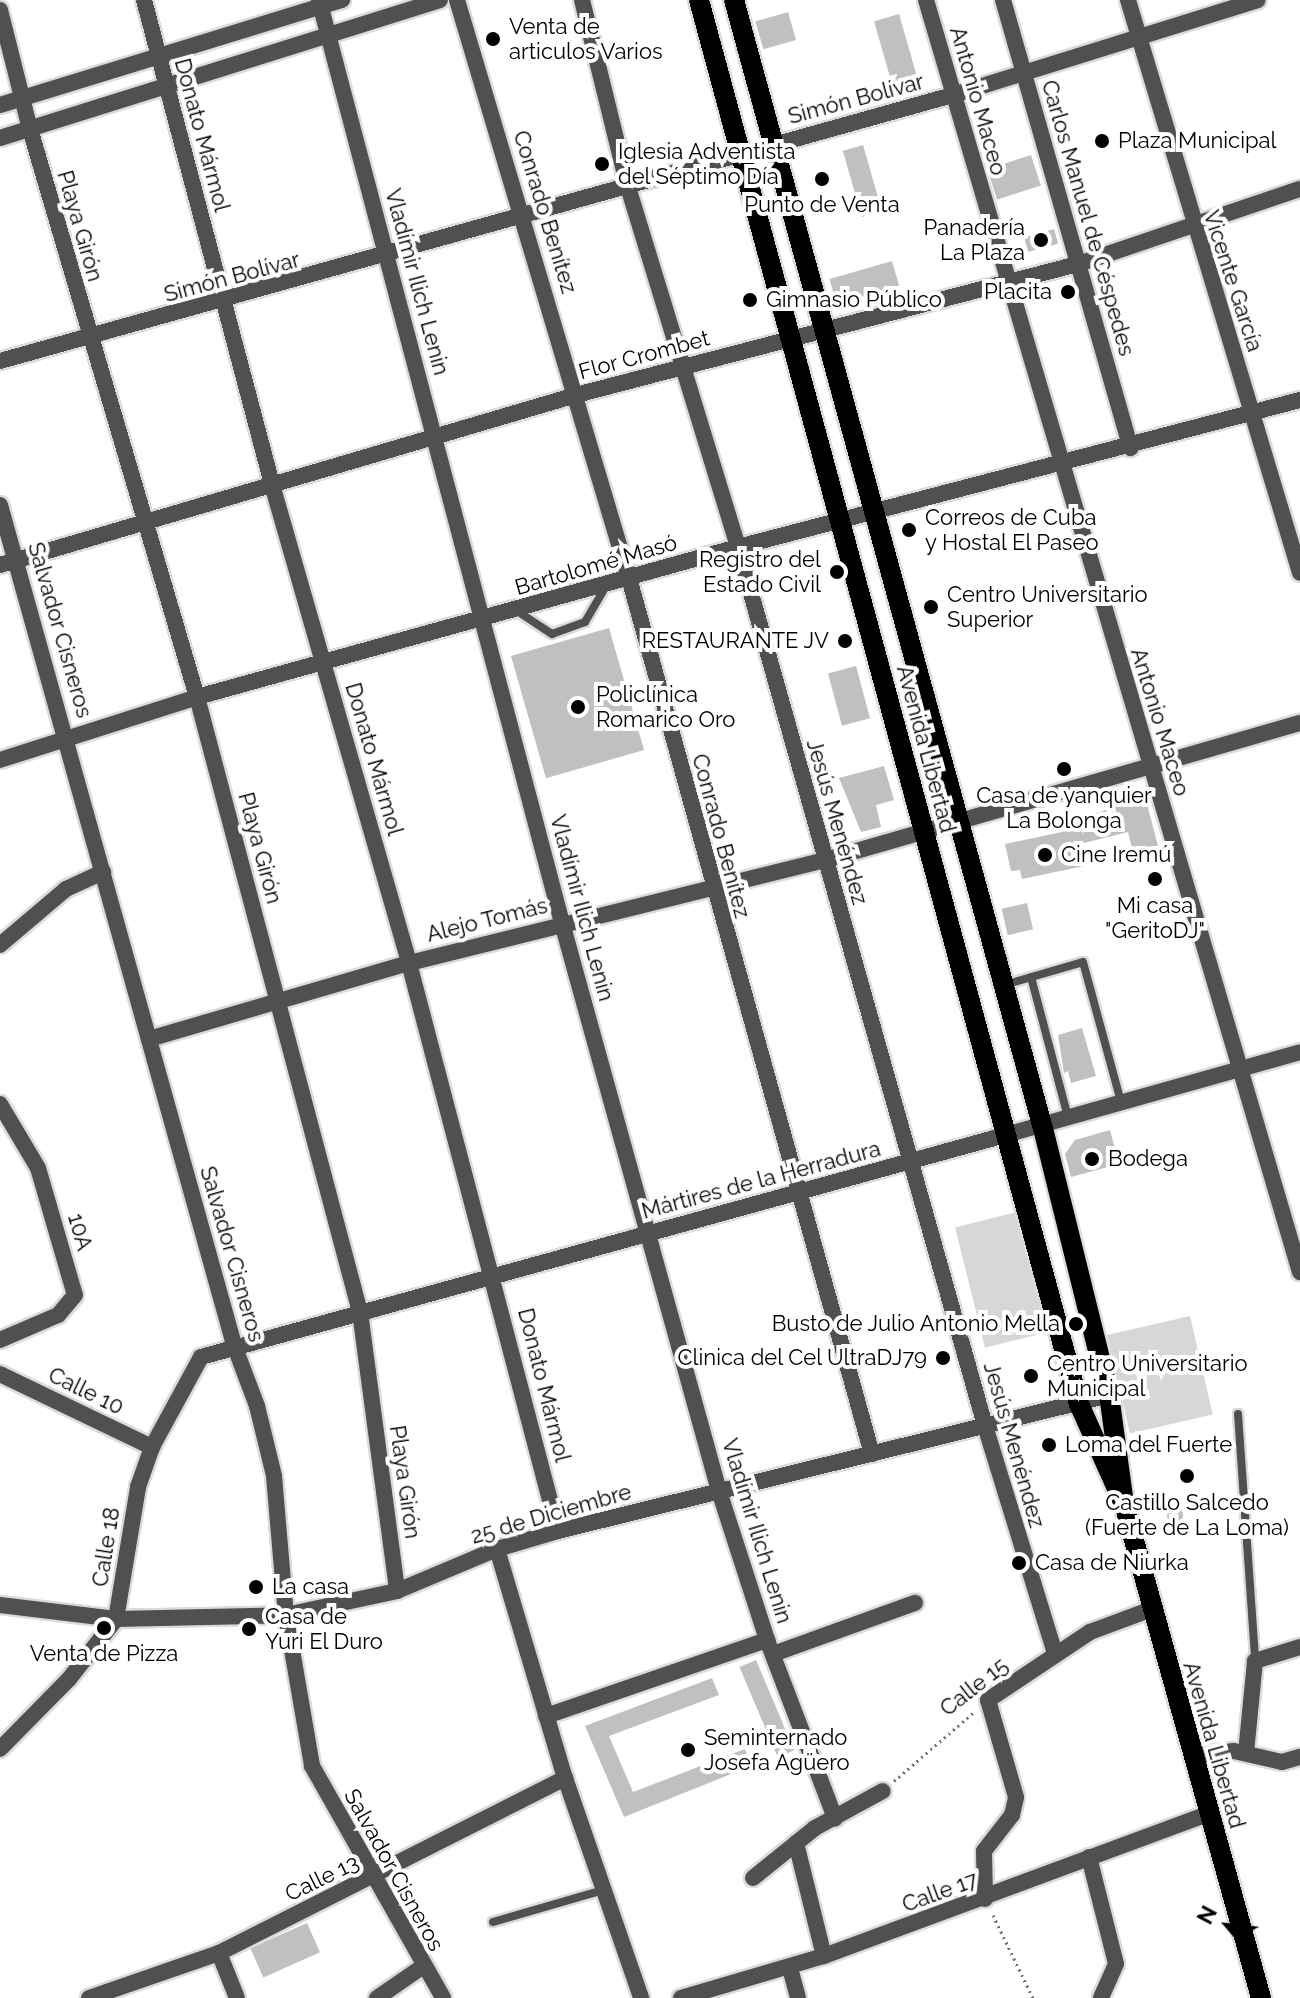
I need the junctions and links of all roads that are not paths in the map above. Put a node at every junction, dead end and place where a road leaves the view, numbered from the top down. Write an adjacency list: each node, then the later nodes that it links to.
1 (144, 0): 16 (street, Donato Mármol)
2 (342, 0): 12 (street)
3 (440, 0): 15 (street)
4 (457, 0): 28 (street, Conrado Benítez)
5 (582, 0): 26 (street, Jesús Menéndez)
6 (699, 0): 25 (main road, Avenida Libertad)
7 (734, 0): 24 (main road, Avenida Libertad)
8 (926, 0): 19 (street, Antonio Maceo)
9 (1003, 0): 17 (street, Carlos Manuel de Céspedes)
10 (1128, 0): 14 (street, Vicente García)
11 (1258, 0): 14 (street, Simón Bolívar)
12 (320, 3): 15 (street, Vladímir Ilich Lenin); 16 (street)
13 (0, 10): 20 (street, Playa Girón)
14 (1138, 34): 17 (street, Simón Bolívar); 29 (street, Vicente García)
15 (329, 35): 18 (street); 30 (street, Vladímir Ilich Lenin)
16 (158, 56): 18 (street, Donato Mármol); 20 (street)
17 (1023, 73): 19 (street, Simón Bolívar); 31 (street, Carlos Manuel de Céspedes)
18 (166, 86): 22 (street); 33 (street, Donato Mármol)
19 (953, 95): 24 (street, Simón Bolívar); 32 (street, Antonio Maceo)
20 (21, 99): 21 (street); 22 (street, Playa Girón)
21 (0, 105)
22 (30, 129): 23 (street); 35 (street, Playa Girón)
23 (0, 138)
24 (773, 145): 25 (street, Simón Bolívar); 34 (main road, Avenida Libertad)
25 (739, 154): 26 (street, Simón Bolívar); 36 (main road, Avenida Libertad)
26 (628, 187): 28 (street, Simón Bolívar); 38 (street, Jesús Menéndez)
27 (1300, 189): 29 (street, Flor Crombet)
28 (523, 215): 30 (street, Simón Bolívar); 39 (street, Conrado Benítez)
29 (1191, 224): 31 (street, Flor Crombet); 41 (street, Vicente García)
30 (388, 256): 33 (street, Simón Bolívar); 42 (street, Vladímir Ilich Lenin)
31 (1078, 264): 32 (street, Flor Crombet); 43 (street, Carlos Manuel de Céspedes)
32 (1007, 282): 34 (street, Flor Crombet); 44 (street, Antonio Maceo)
33 (223, 303): 35 (street, Simón Bolívar); 45 (street, Donato Mármol)
34 (823, 331): 36 (street, Flor Crombet); 47 (main road, Avenida Libertad)
35 (90, 337): 37 (street, Simón Bolívar); 49 (street, Playa Girón)
36 (792, 338): 38 (street, Flor Crombet); 48 (main road, Avenida Libertad)
37 (0, 361)
38 (683, 368): 39 (street, Flor Crombet); 50 (street, Jesús Menéndez)
39 (576, 395): 42 (street, Flor Crombet); 54 (street, Conrado Benítez)
40 (1300, 400): 41 (street, Bartolomé Masó)
41 (1253, 414): 43 (street, Bartolomé Masó); 53 (street, Vicente García)
42 (436, 439): 45 (street, Flor Crombet); 57 (street, Vladímir Ilich Lenin)
43 (1131, 448): 44 (street, Bartolomé Masó)
44 (1060, 466): 47 (street, Bartolomé Masó); 63 (street, Antonio Maceo)
45 (273, 488): 49 (street, Flor Crombet); 58 (street, Donato Mármol)
46 (0, 505): 51 (street, Salvador Cisneros)
47 (872, 515): 48 (street, Bartolomé Masó); 64 (main road, Avenida Libertad)
48 (839, 523): 50 (street, Bartolomé Masó); 65 (main road, Avenida Libertad)
49 (146, 524): 51 (street, Flor Crombet); 59 (street, Playa Girón)
50 (738, 547): 54 (street, Bartolomé Masó); 66 (street, Jesús Menéndez)
51 (17, 560): 52 (street, Flor Crombet); 61 (street, Salvador Cisneros)
52 (0, 565)
53 (1300, 573)
54 (629, 578): 55 (street, Bartolomé Masó); 68 (street, Conrado Benítez)
55 (607, 584): 56 (street, Bartolomé Masó); 56 (lane)
56 (517, 611): 57 (street, Bartolomé Masó)
57 (486, 620): 58 (street, Bartolomé Masó); 69 (street, Vladímir Ilich Lenin)
58 (324, 663): 59 (street, Bartolomé Masó); 71 (street, Donato Mármol)
59 (197, 697): 61 (street, Bartolomé Masó); 74 (street, Playa Girón)
60 (1300, 723): 63 (street, Alejo Tomás)
61 (68, 739): 62 (street, Bartolomé Masó); 67 (street, Salvador Cisneros)
62 (0, 760)
63 (1150, 765): 64 (street, Alejo Tomás); 77 (street, Antonio Maceo)
64 (957, 822): 65 (street, Alejo Tomás); 73 (main road, Avenida Libertad)
65 (924, 832): 66 (street, Alejo Tomás); 82 (main road, Avenida Libertad)
66 (825, 860): 68 (street, Alejo Tomás); 83 (street, Jesús Menéndez)
67 (103, 872): 70 (street); 75 (street, Salvador Cisneros)
68 (712, 889): 69 (street, Alejo Tomás); 84 (street, Conrado Benítez)
69 (562, 923): 71 (street, Alejo Tomás); 85 (street, Vladímir Ilich Lenin)
70 (0, 945)
71 (409, 963): 74 (street, Alejo Tomás); 87 (street, Donato Mármol)
72 (1031, 977): 73 (lane); 78 (lane); 80 (lane)
73 (1003, 985): 81 (main road, Avenida Libertad)
74 (278, 1001): 75 (street, Alejo Tomás); 88 (street, Playa Girón)
75 (149, 1039): 90 (street, Salvador Cisneros)
76 (1300, 1052): 77 (street, Mártires de la Herradura)
77 (1242, 1069): 78 (street, Mártires de la Herradura); 86 (street, Antonio Maceo)
78 (1122, 1102): 80 (street, Mártires de la Herradura)
79 (0, 1104): 89 (street, 10A)
80 (1068, 1117): 81 (street, Mártires de la Herradura)
81 (1042, 1125): 82 (street, Mártires de la Herradura); 92 (main road, Avenida Libertad)
82 (1009, 1134): 83 (street, Mártires de la Herradura); 93 (main road, Avenida Libertad)
83 (911, 1161): 84 (street, Mártires de la Herradura); 95 (street, Jesús Menéndez)
84 (803, 1192): 85 (street, Mártires de la Herradura); 97 (street, Conrado Benítez)
85 (649, 1234): 87 (street, Mártires de la Herradura); 98 (street, Vladímir Ilich Lenin)
86 (1300, 1272)
87 (495, 1279): 88 (street, Mártires de la Herradura); 100 (street, Donato Mármol)
88 (360, 1312): 90 (street, Mártires de la Herradura); 102 (street, Playa Girón)
89 (0, 1340)
90 (234, 1345): 96 (street, Calle 18); 106 (street, Salvador Cisneros)
91 (0, 1374): 96 (street, Calle 10)
92 (1109, 1395): 93 (street, 25 de Diciembre); 99 (main road, Avenida Libertad)
93 (1079, 1404): 95 (street, 25 de Diciembre); 99 (main road, Avenida Libertad)
94 (1238, 1414): 111 (lane)
95 (986, 1429): 97 (street, 25 de Diciembre); 110 (street, Jesús Menéndez)
96 (152, 1447): 107 (street, Calle 18)
97 (872, 1454): 98 (street, 25 de Diciembre)
98 (719, 1491): 100 (street, 25 de Diciembre); 108 (street, Vladímir Ilich Lenin)
99 (1124, 1504): 105 (main road, Avenida Libertad)
100 (558, 1531): 101 (street, 25 de Diciembre)
101 (497, 1549): 102 (street, 25 de Diciembre); 112 (street)
102 (397, 1591): 106 (street, 25 de Diciembre)
103 (915, 1603): 108 (street)
104 (0, 1605): 107 (street, 25 de Diciembre)
105 (1152, 1609): 110 (street, Calle 15); 115 (main road, Avenida Libertad)
106 (286, 1615): 107 (street, 25 de Diciembre); 123 (street, Salvador Cisneros)
107 (116, 1619): 113 (street, Calle 18)
108 (770, 1647): 112 (street); 120 (street, Vladímir Ilich Lenin)
109 (1300, 1647): 111 (street)
110 (1055, 1653): 126 (street, Calle 15)
111 (1255, 1661): 114 (street)
112 (546, 1716): 117 (street)
113 (0, 1749)
114 (1246, 1753): 115 (street); 116 (street)
115 (1193, 1756): 119 (main road, Avenida Libertad)
116 (1300, 1757)
117 (565, 1778): 123 (street, Calle 13); 125 (street)
118 (883, 1791): 120 (street)
119 (1208, 1814): 122 (street, Calle 17); 140 (main road, Avenida Libertad)
120 (835, 1818): 121 (street)
121 (796, 1843): 124 (street); 129 (street)
122 (1089, 1857): 126 (street, Calle 17); 139 (street)
123 (374, 1877): 128 (street, Calle 13); 130 (street, Salvador Cisneros)
124 (753, 1878)
125 (605, 1889): 127 (lane); 136 (street)
126 (985, 1899): 129 (street, Calle 17)
127 (493, 1922)
128 (219, 1953): 132 (street, Calle 13); 133 (street)
129 (824, 1956): 131 (street, Calle 17)
130 (422, 1967): 134 (street); 135 (street, Salvador Cisneros)
131 (790, 1968): 137 (street, Calle 17); 138 (street)
132 (89, 1998)
133 (237, 1998)
134 (377, 1998)
135 (443, 1998)
136 (641, 1998)
137 (681, 1998)
138 (798, 1998)
139 (1101, 1998)
140 (1261, 1998)

